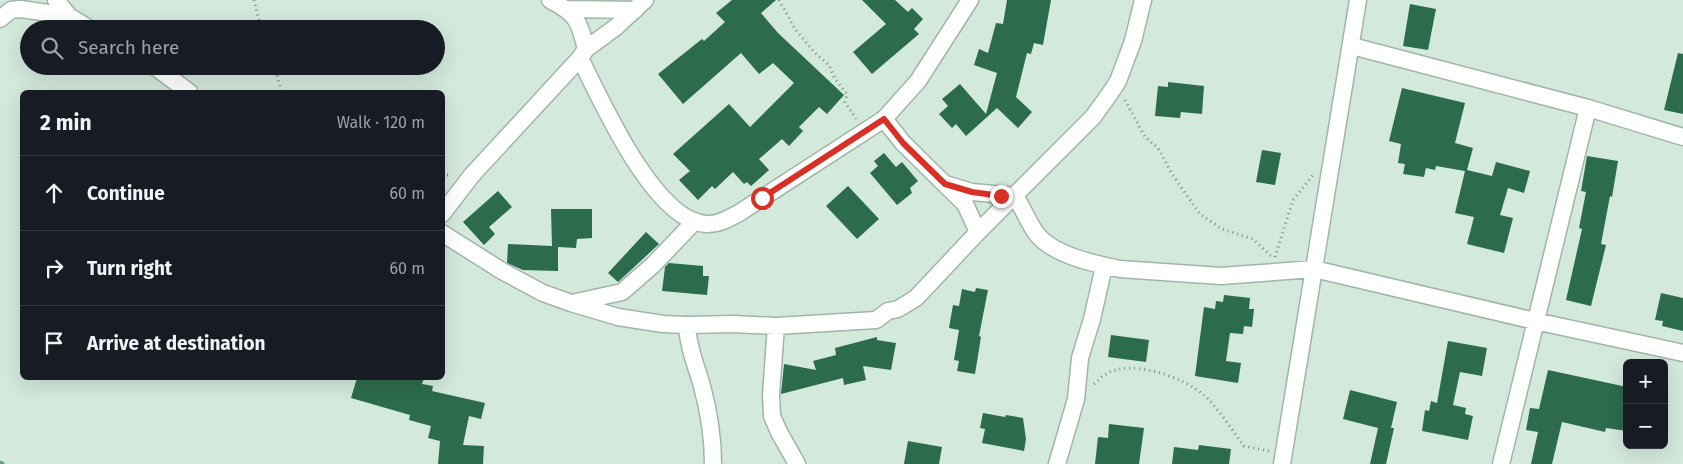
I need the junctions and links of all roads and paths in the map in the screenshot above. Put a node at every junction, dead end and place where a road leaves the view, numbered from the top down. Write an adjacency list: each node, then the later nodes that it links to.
1 (56, 0): 10 (street)
2 (254, 0): 13 (path)
3 (550, 0): 9 (street)
4 (779, 0): 23 (path)
5 (970, 0): 22 (street)
6 (1143, 0): 18 (street)
7 (1358, 0): 14 (street)
8 (640, 5): 9 (street); 15 (street)
9 (567, 9): 15 (street)
10 (69, 16): 11 (street); 12 (street)
11 (0, 18)
12 (75, 20)
13 (259, 20)
14 (1352, 46): 21 (street); 33 (street)
15 (583, 53): 28 (street); 29 (street)
16 (166, 75): 19 (street)
17 (277, 75): 20 (path)
18 (1118, 80): 25 (path); 27 (street)
19 (186, 90)
20 (281, 90)
21 (1588, 108): 24 (street); 35 (street)
22 (884, 119): 23 (street); 26 (street)
23 (866, 131): 29 (street)
24 (1683, 137)
25 (1316, 170)
26 (945, 184): 27 (street); 30 (street)
27 (1016, 196): 30 (street); 32 (street)
28 (445, 210)
29 (695, 221): 34 (street)
30 (978, 232): 37 (street)
31 (445, 235): 34 (street)
32 (1104, 266): 33 (street); 39 (street)
33 (1314, 269): 35 (street); 40 (street)
34 (571, 303): 36 (street)
35 (1535, 321): 38 (street); 44 (street)
36 (687, 325): 37 (street); 41 (street)
37 (776, 326): 42 (street)
38 (1683, 353)
39 (1078, 391): 40 (path); 43 (street)
40 (1283, 458)
41 (713, 464)
42 (797, 464)
43 (1057, 464)
44 (1501, 464)

